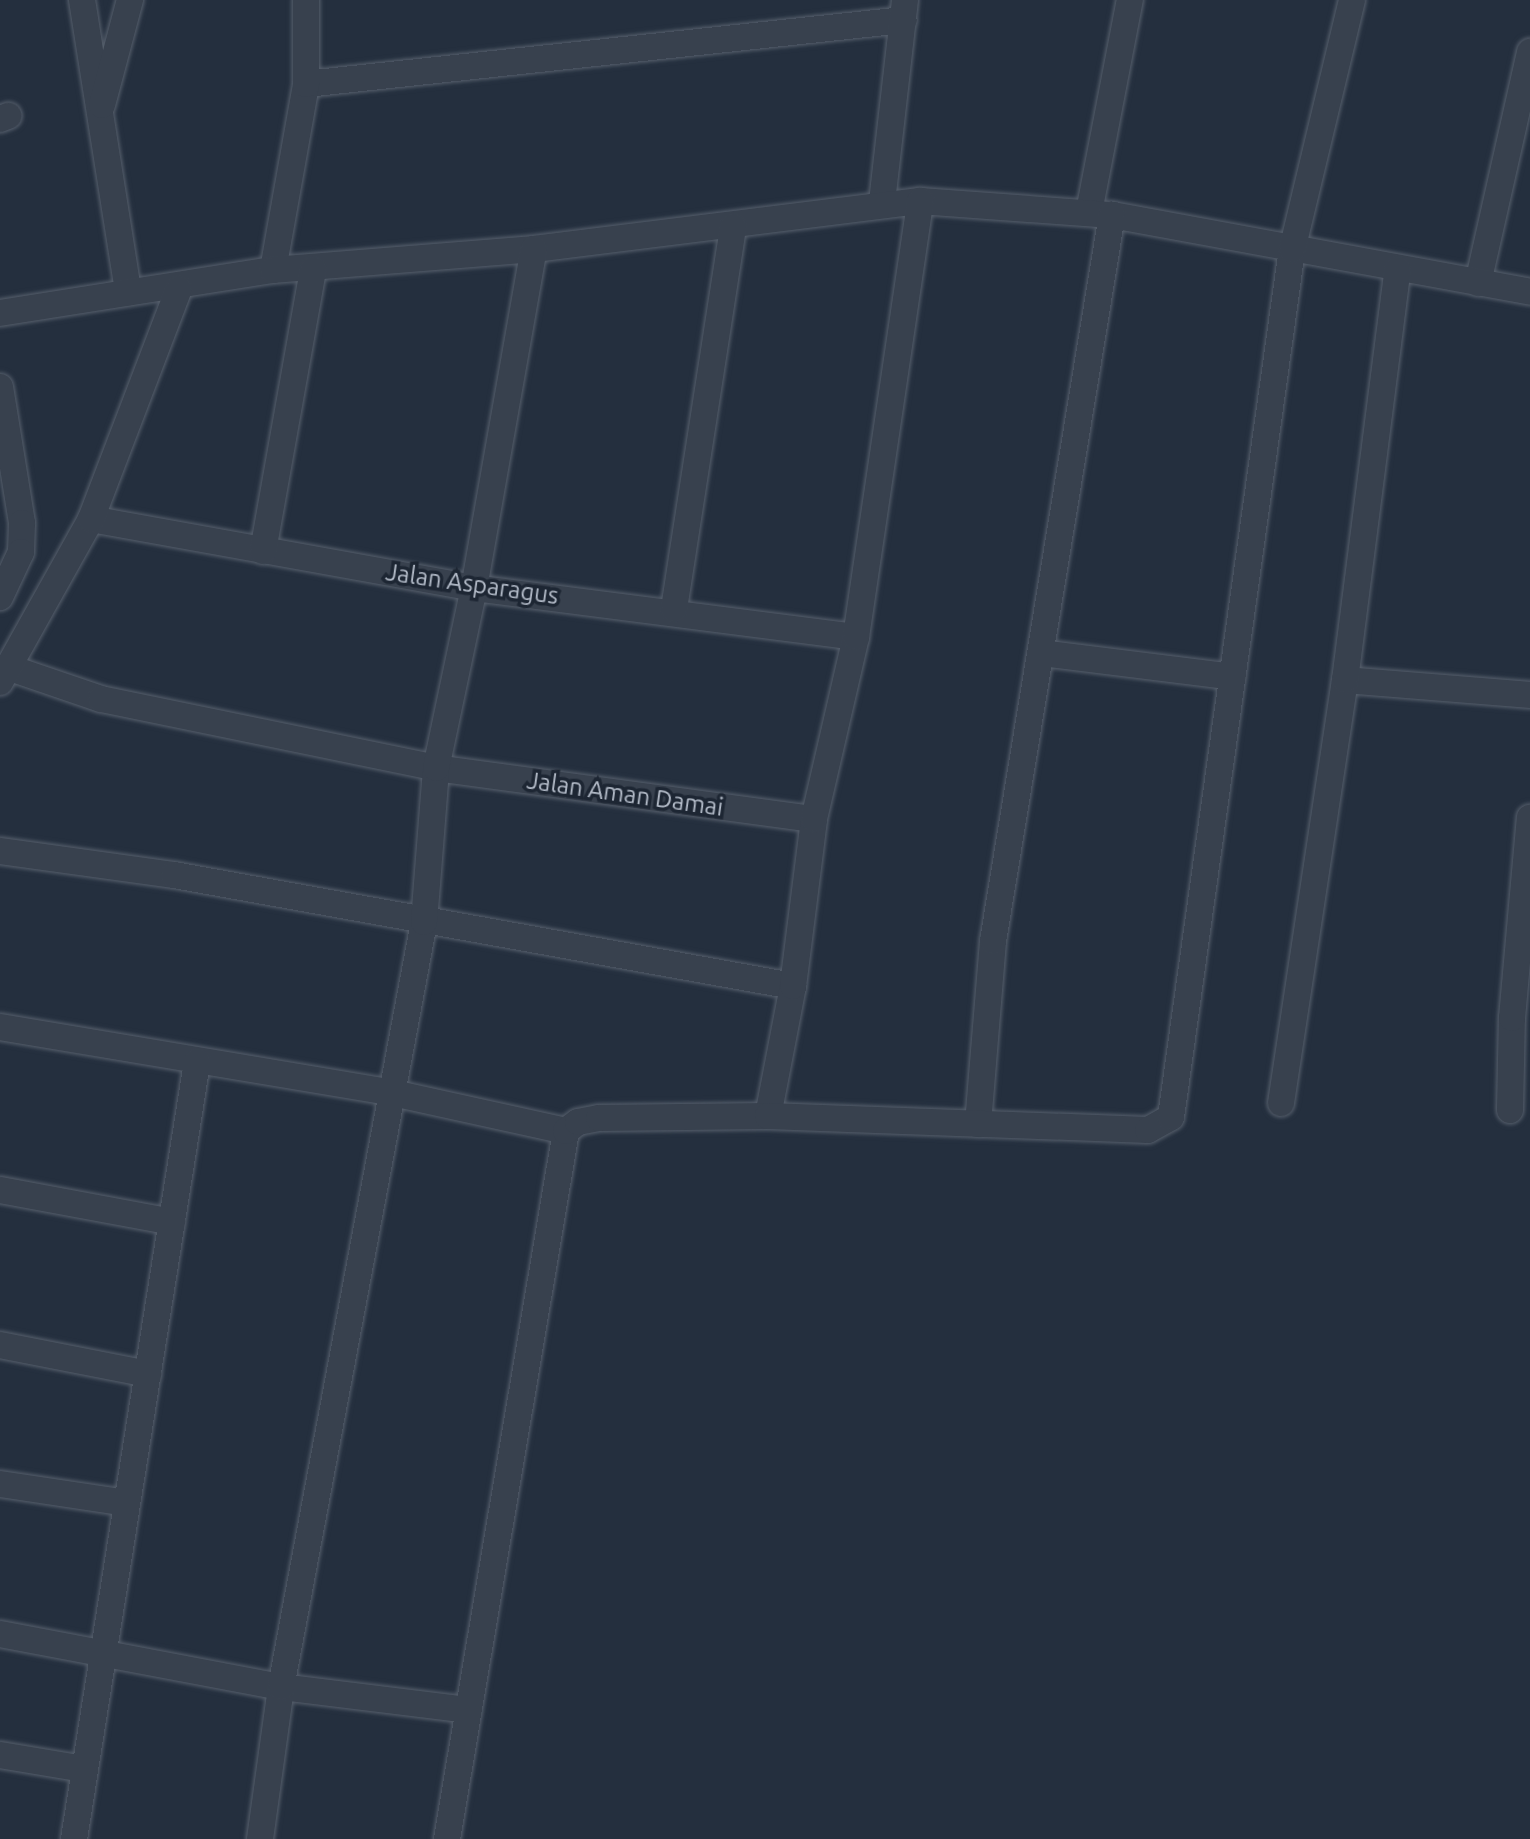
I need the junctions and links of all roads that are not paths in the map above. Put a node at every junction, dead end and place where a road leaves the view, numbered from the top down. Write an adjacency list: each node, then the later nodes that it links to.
1 (82, 0): 9 (street)
2 (130, 0): 9 (street)
3 (306, 0): 8 (street)
4 (1130, 0): 12 (street)
5 (1343, 1): 15 (street)
6 (905, 10): 8 (street); 11 (street)
7 (1530, 52): 19 (street)
8 (306, 84): 18 (street)
9 (100, 109): 21 (street)
10 (920, 201): 11 (street); 12 (street); 30 (street)
11 (882, 202): 13 (street)
12 (1101, 213): 15 (street); 31 (street)
13 (733, 227): 14 (street); 29 (street)
14 (534, 249): 16 (street); 27 (street)
15 (1292, 250): 17 (street); 33 (street)
16 (313, 269): 18 (street); 26 (street)
17 (1398, 269): 19 (street); 34 (street)
18 (273, 270): 20 (street)
19 (1478, 283): 22 (street)
20 (179, 289): 21 (street); 25 (street)
21 (128, 292): 23 (street)
22 (1530, 292)
23 (0, 313)
24 (0, 387): 28 (street)
25 (91, 519): 26 (street, Jalan Asparagus); 32 (street)
26 (263, 551): 27 (street, Jalan Asparagus)
27 (474, 588): 29 (street, Jalan Asparagus); 36 (street)
28 (3, 590)
29 (674, 609): 30 (street, Jalan Asparagus)
30 (856, 637): 38 (street)
31 (1041, 653): 33 (street); 48 (street)
32 (4, 675): 36 (street, Jalan Aman Damai)
33 (1233, 677): 48 (street)
34 (1345, 680): 35 (street); 45 (street)
35 (1530, 695)
36 (436, 768): 38 (street, Jalan Aman Damai); 40 (street)
37 (1530, 818): 46 (street)
38 (814, 819): 41 (street)
39 (0, 851): 40 (street)
40 (424, 922): 41 (street); 44 (street)
41 (793, 986): 47 (street)
42 (0, 1027): 43 (street)
43 (197, 1062): 44 (street); 51 (street)
44 (393, 1093): 49 (street); 58 (street)
45 (1281, 1103)
46 (1510, 1110)
47 (768, 1116): 48 (street); 49 (street)
48 (978, 1124)
49 (566, 1131): 59 (street)
50 (0, 1190): 51 (street)
51 (172, 1222): 53 (street)
52 (0, 1345): 53 (street)
53 (148, 1374): 55 (street)
54 (0, 1484): 55 (street)
55 (127, 1503): 57 (street)
56 (0, 1634): 57 (street)
57 (104, 1651): 58 (street); 61 (street)
58 (281, 1687): 59 (street); 63 (street)
59 (469, 1710): 64 (street)
60 (0, 1755): 61 (street)
61 (84, 1769): 62 (street)
62 (74, 1839)
63 (260, 1839)
64 (447, 1839)

